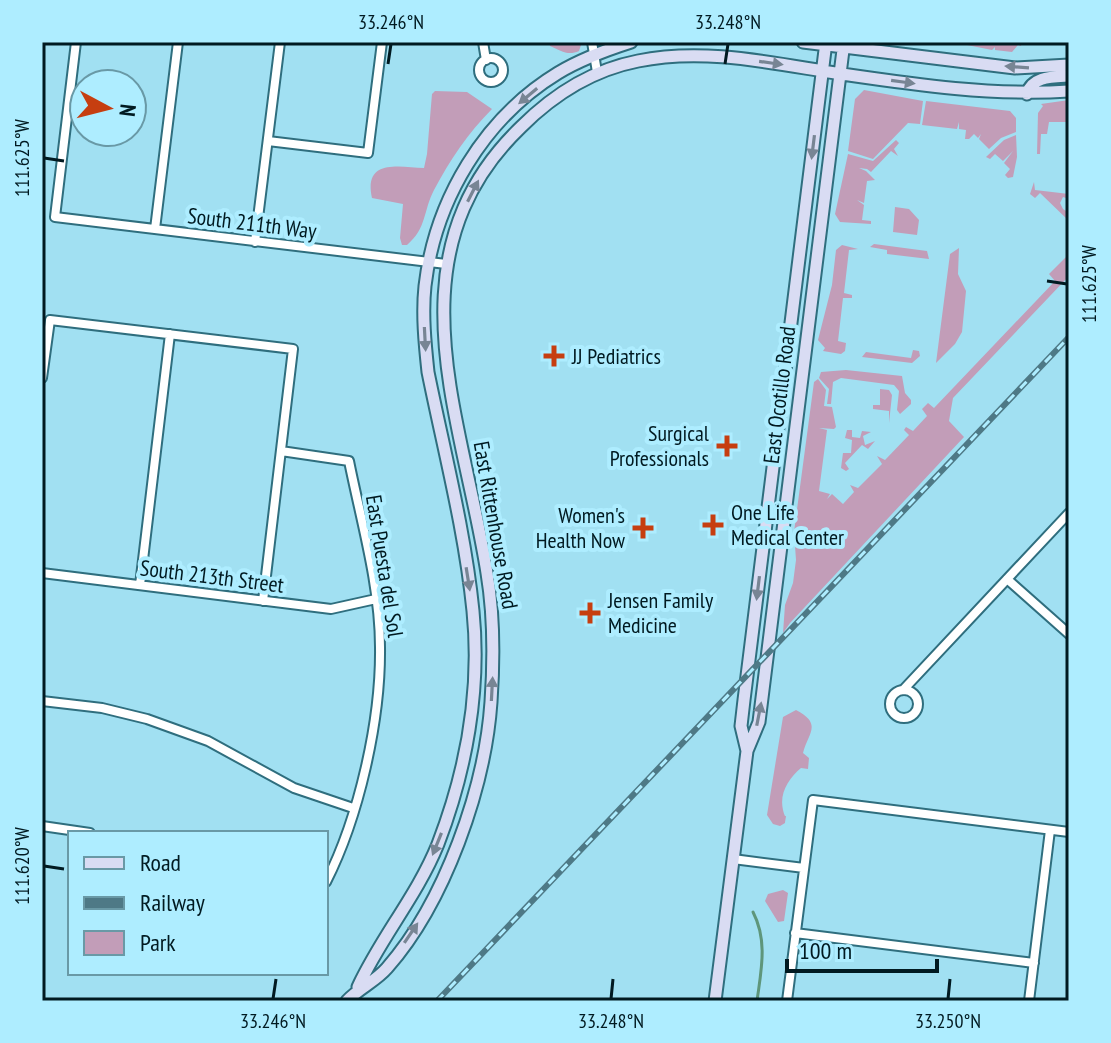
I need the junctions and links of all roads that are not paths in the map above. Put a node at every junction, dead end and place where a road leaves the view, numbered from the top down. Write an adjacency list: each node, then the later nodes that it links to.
1 (76, 42): 20 (street, South 211th Way)
2 (178, 42): 20 (street)
3 (280, 42): 19 (street)
4 (382, 42): 19 (street)
5 (483, 42): 11 (street)
6 (631, 42): 10 (main road, East Rittenhouse Road)
7 (803, 42): 8 (main road)
8 (826, 43): 9 (main road); 13 (main road, East Ocotillo Road)
9 (844, 45): 12 (main road, one-way to 9); 15 (main road, East Ocotillo Road)
10 (593, 48): 14 (street); 23 (main road, East Rittenhouse Road, one-way to 23)
11 (486, 60)
12 (1069, 65)
13 (822, 70): 14 (main road, East Rittenhouse Road, one-way to 13); 15 (main road, East Rittenhouse Road); 22 (main road, East Ocotillo Road, one-way to 22)
14 (597, 72): 24 (main road, East Rittenhouse Road, one-way to 14)
15 (841, 74): 18 (main road, East Rittenhouse Road, one-way to 18); 25 (main road, East Ocotillo Road)
16 (1069, 76): 18 (main road)
17 (1069, 91): 18 (main road, East Rittenhouse Road)
18 (1027, 94)
19 (268, 141): 21 (street)
20 (155, 229): 21 (street, South 211th Way)
21 (255, 242): 23 (street, South 211th Way)
22 (800, 252): 25 (main road); 38 (main road, East Ocotillo Road, one-way to 38)
23 (429, 262): 24 (street, South 211th Way); 49 (main road, East Rittenhouse Road, one-way to 49)
24 (446, 264): 49 (main road, East Rittenhouse Road, one-way to 24)
25 (816, 266): 38 (main road, East Ocotillo Road, one-way to 25)
26 (170, 334): 27 (street); 28 (street); 32 (street)
27 (42, 378)
28 (281, 451): 33 (street, East Puesta del Sol); 34 (street)
29 (1069, 513): 31 (street)
30 (42, 573): 32 (street, South 213th Street)
31 (1007, 579): 35 (street); 36 (street)
32 (140, 585): 34 (street, South 213th Street)
33 (376, 599): 34 (street, South 213th Street); 39 (street, East Puesta del Sol)
34 (263, 601)
35 (1069, 634)
36 (903, 690)
37 (42, 701): 39 (street)
38 (747, 751): 44 (main road, East Ocotillo Road)
39 (353, 808): 46 (street, East Puesta del Sol)
40 (42, 826): 42 (street)
41 (1050, 830): 43 (street); 45 (street); 48 (street)
42 (76, 831)
43 (1069, 832)
44 (733, 859): 45 (street); 51 (main road, East Ocotillo Road)
45 (804, 868): 47 (street)
46 (328, 877)
47 (795, 933): 48 (street); 52 (street)
48 (1034, 963): 53 (street)
49 (358, 988): 50 (main road)
50 (347, 1001)
51 (715, 1001)
52 (787, 1001)
53 (1029, 1001)

